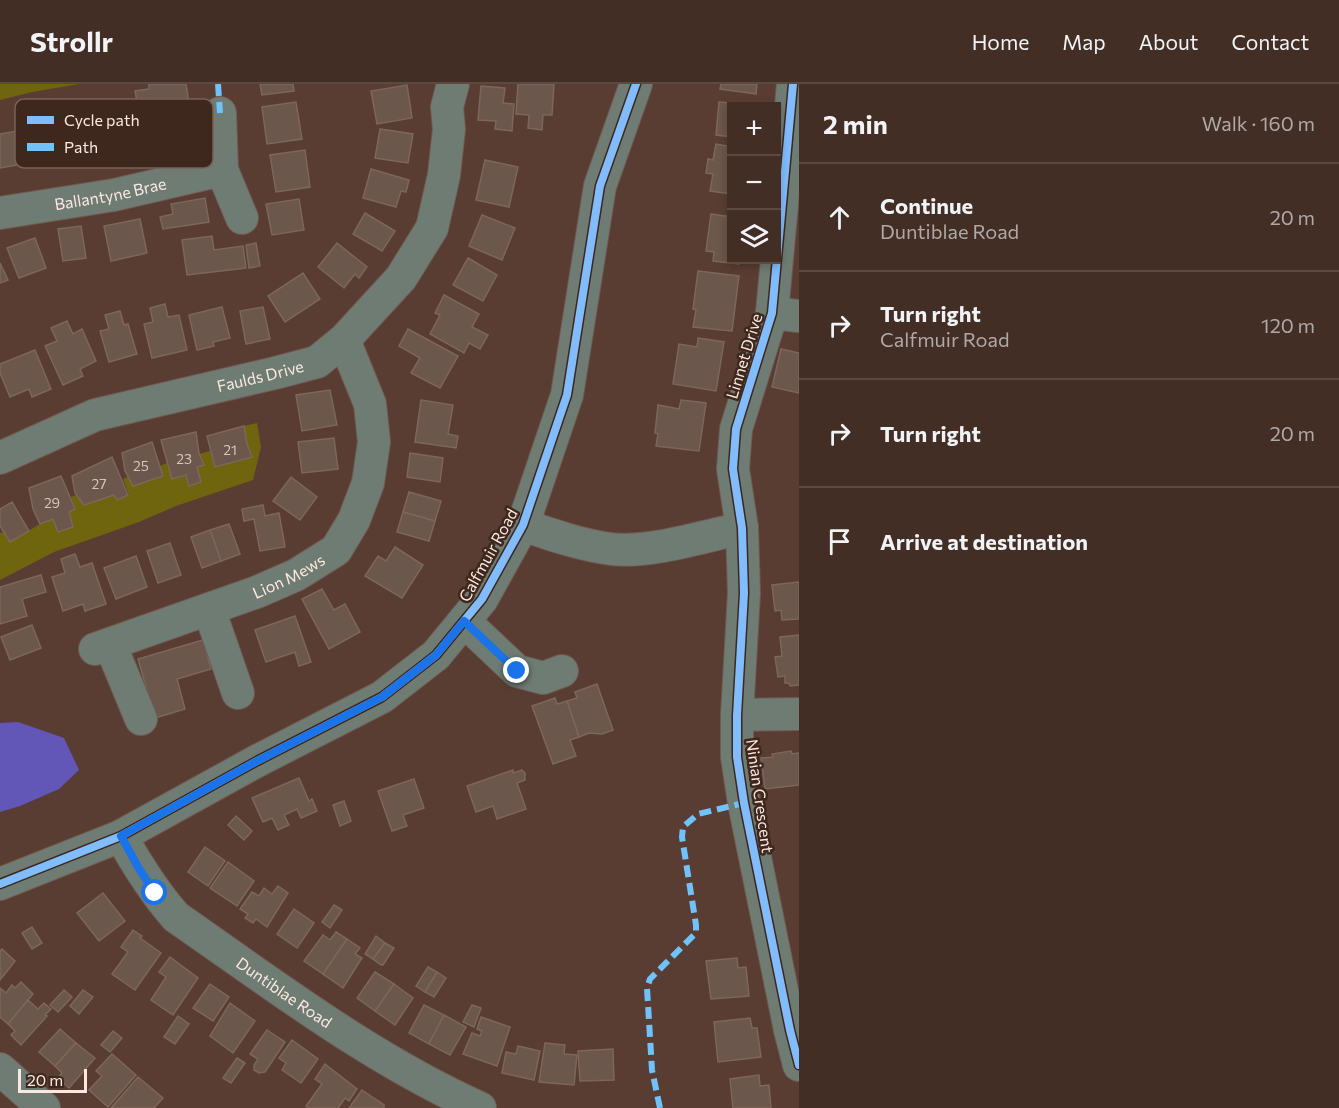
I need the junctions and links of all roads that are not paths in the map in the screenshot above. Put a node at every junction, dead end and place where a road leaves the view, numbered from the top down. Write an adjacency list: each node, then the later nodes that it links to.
1 (453, 84): 9 (street, Faulds Drive)
2 (636, 84): 11 (street, Calfmuir Road)
3 (793, 84): 8 (street, Linnet Drive)
4 (220, 113): 5 (street)
5 (222, 170): 6 (street, Ballantyne Brae); 7 (street)
6 (0, 213)
7 (242, 218)
8 (785, 315): 12 (street, Linnet Drive)
9 (344, 340): 10 (street, Faulds Drive); 13 (street, Lion Mews)
10 (0, 458)
11 (523, 525): 12 (street); 14 (street, Calfmuir Road)
12 (742, 528): 18 (street, Ninian Crescent)
13 (209, 609): 16 (street); 19 (street, Lion Mews)
14 (464, 621): 15 (street); 20 (street, Calfmuir Road)
15 (562, 671)
16 (238, 693)
17 (799, 714): 18 (street, Ninian Crescent)
18 (737, 715): 22 (street, Ninian Crescent)
19 (141, 718)
20 (121, 836): 21 (street, Calfmuir Road); 25 (street, Duntiblae Road)
21 (0, 884)
22 (799, 1065)
23 (0, 1069): 24 (street)
24 (44, 1108)
25 (480, 1108)

